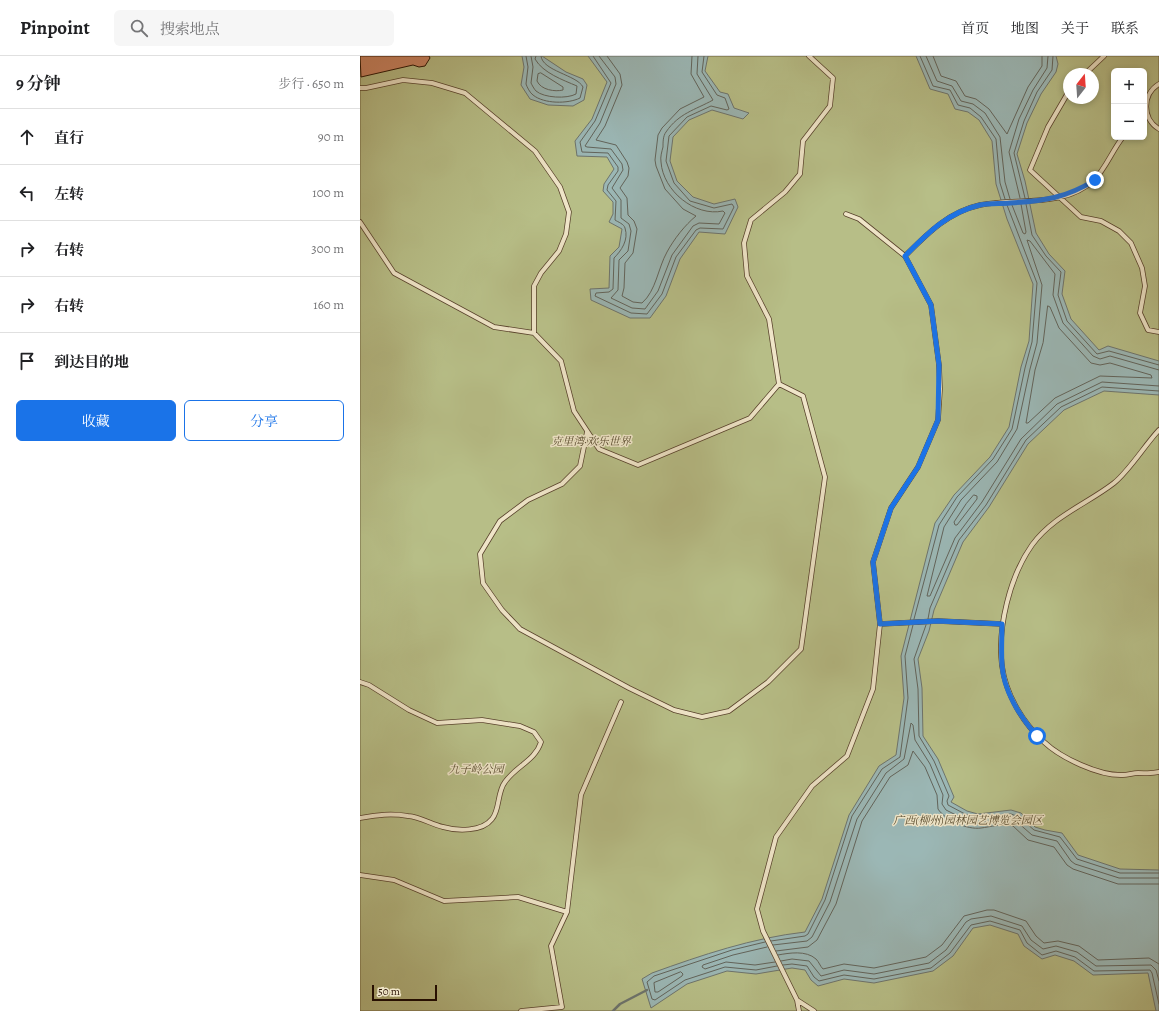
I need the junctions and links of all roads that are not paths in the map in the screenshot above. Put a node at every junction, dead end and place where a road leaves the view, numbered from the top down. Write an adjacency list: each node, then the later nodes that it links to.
1 (809, 56): 16 (lane)
2 (1104, 56): 3 (lane)
3 (1091, 68)
4 (1159, 84): 7 (lane)
5 (360, 88): 15 (lane)
6 (1063, 101): 10 (lane)
7 (1149, 119): 8 (lane)
8 (1159, 129)
9 (1121, 140): 10 (lane)
10 (1061, 197): 13 (lane); 14 (lane)
11 (846, 214): 13 (lane)
12 (360, 222): 15 (lane)
13 (905, 256): 19 (lane)
14 (1159, 332)
15 (534, 333): 18 (lane)
16 (779, 384): 18 (lane); 18 (lane)
17 (1159, 430): 20 (lane)
18 (587, 432)
19 (880, 624): 20 (lane); 27 (lane)
20 (1002, 624): 23 (lane)
21 (360, 682): 24 (lane)
22 (621, 702): 26 (lane)
23 (1159, 772)
24 (360, 818)
25 (360, 875): 26 (lane)
26 (567, 912): 28 (lane)
27 (797, 1000): 29 (lane); 30 (lane)
28 (521, 1011)
29 (799, 1011)
30 (814, 1011)

